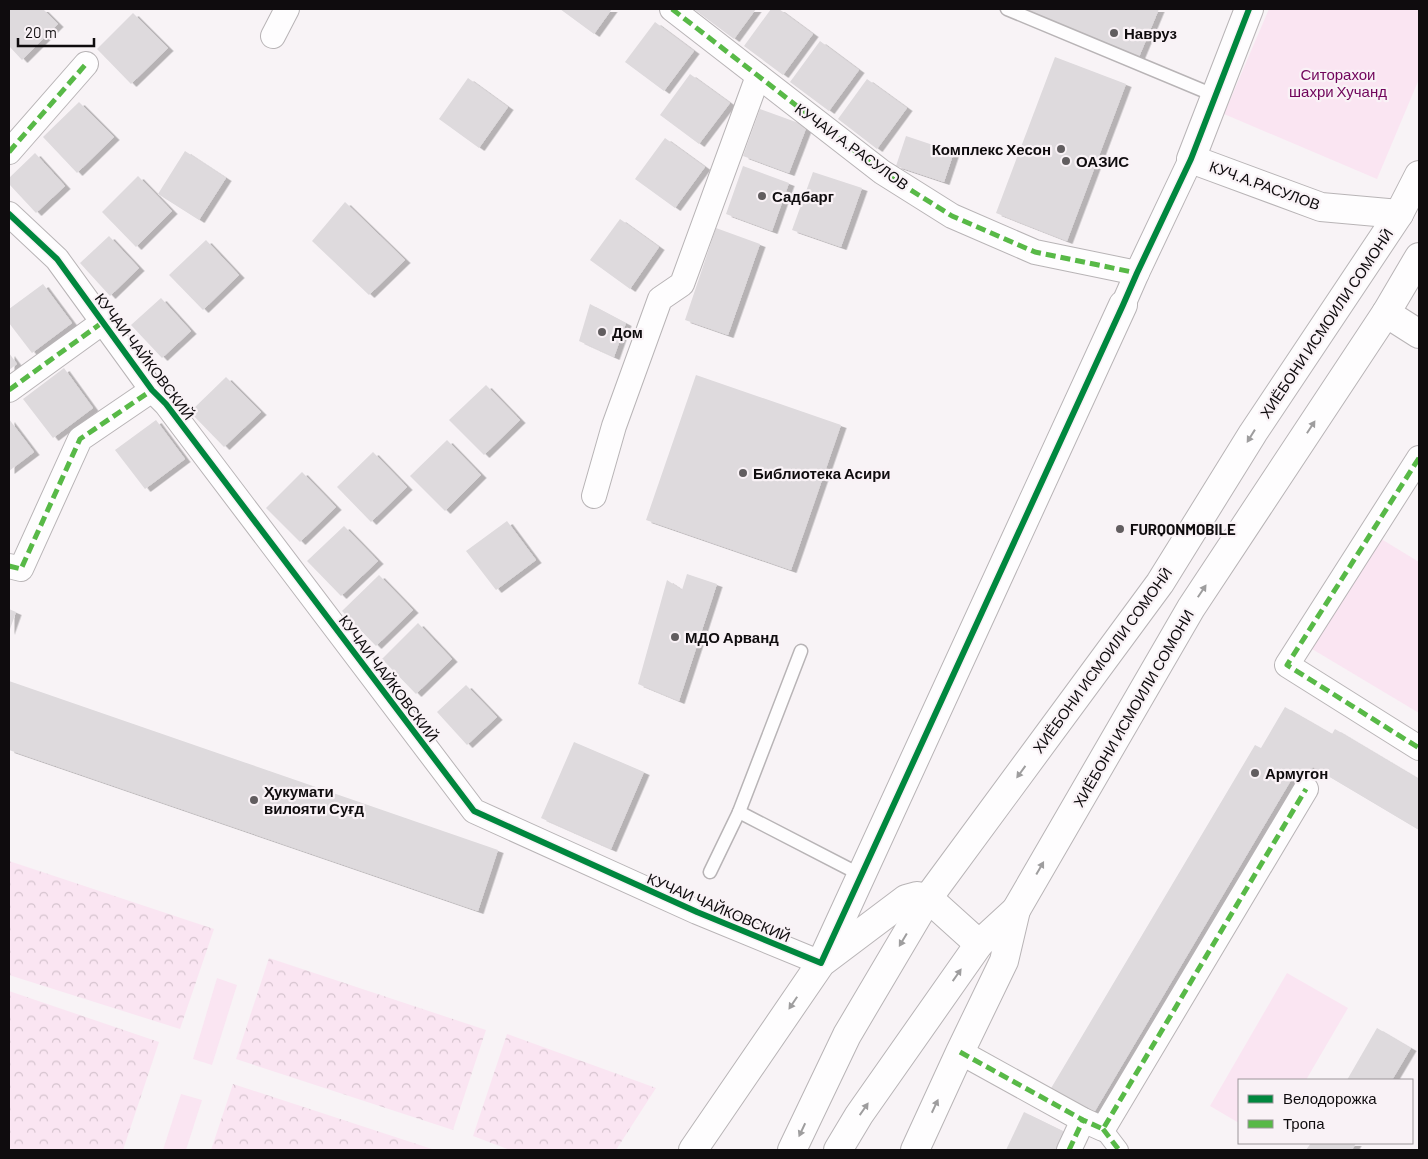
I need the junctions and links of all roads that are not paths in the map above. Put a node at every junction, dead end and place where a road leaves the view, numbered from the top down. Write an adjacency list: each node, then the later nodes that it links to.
1 (287, 9): 5 (street)
2 (672, 9): 7 (street, КУЧАИ А.РАСУЛОВ)
3 (1008, 9): 8 (lane)
4 (1249, 9): 8 (main road)
5 (273, 36)
6 (86, 64): 9 (street)
7 (758, 76): 15 (street, КУЧАИ А.РАСУЛОВ); 23 (street)
8 (1216, 96): 10 (main road)
9 (9, 152)
10 (1191, 159): 13 (main road, КУЧ.А.РАСУЛОВ); 15 (street)
11 (1419, 174): 13 (main road, ХИЁБОНИ ИСМОИЛИ СОМОНӢ)
12 (9, 214): 18 (street, КУЧАИ ЧАЙКОВСКИЙ)
13 (1398, 214): 31 (main road, ХИЁБОНИ ИСМОИЛИ СОМОНӢ, one-way to 31)
14 (1419, 257): 17 (main road, ХИЁБОНИ ИСМОИЛИ СОМОНИ)
15 (1137, 273): 16 (street)
16 (1124, 305): 30 (main road)
17 (1386, 313): 19 (main road); 32 (main road, ХИЁБОНИ ИСМОИЛИ СОМОНИ, one-way to 17)
18 (102, 322): 20 (street, КУЧАИ ЧАЙКОВСКИЙ); 21 (street, КУЧАИ ЧАЙКОВСКИЙ)
19 (1419, 334)
20 (9, 390)
21 (152, 390): 24 (street); 34 (street, КУЧАИ ЧАЙКОВСКИЙ)
22 (1419, 458): 26 (street)
23 (594, 496)
24 (9, 566)
25 (801, 652): 28 (lane)
26 (1419, 748)
27 (1306, 789): 36 (street)
28 (739, 812): 29 (lane); 30 (lane)
29 (710, 872)
30 (861, 875): 34 (main road)
31 (928, 898): 33 (main road); 34 (main road); 38 (main road, ХИЁБОНИ ИСМОИЛИ СОМОНӢ, one-way to 38)
32 (1016, 910): 33 (main road, ХИЁБОНИ ИСМОИЛИ СОМОНИ); 35 (main road)
33 (979, 944): 39 (main road, ХИЁБОНИ ИСМОИЛИ СОМОНИ, one-way to 33)
34 (821, 963): 37 (main road, one-way to 37)
35 (960, 1052): 36 (street); 40 (main road, one-way to 35)
36 (1093, 1125): 41 (street); 42 (street)
37 (693, 1150)
38 (792, 1150)
39 (838, 1150)
40 (915, 1150)
41 (1069, 1150)
42 (1119, 1150)

